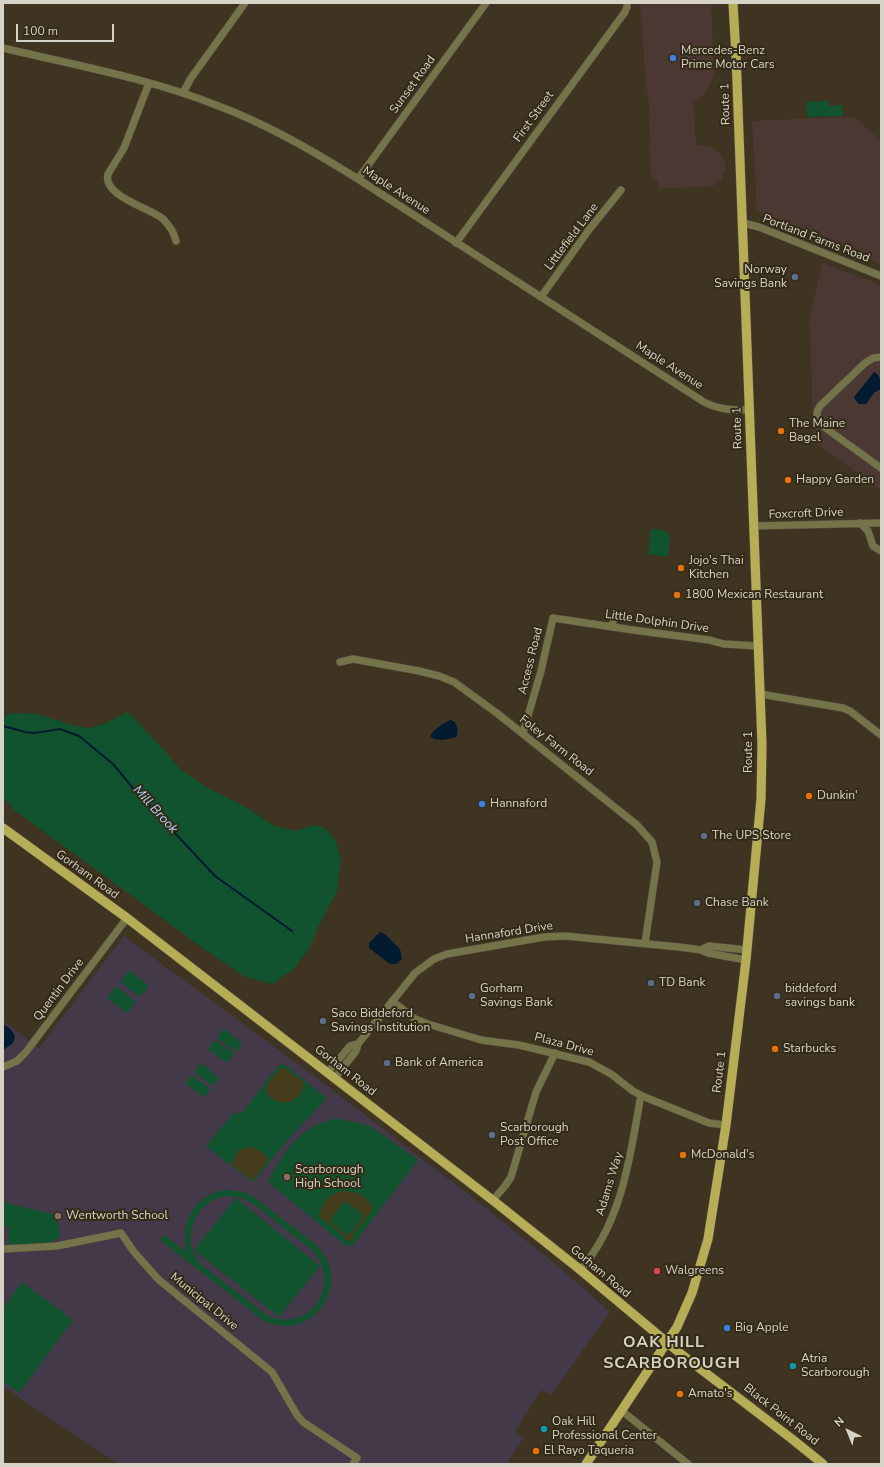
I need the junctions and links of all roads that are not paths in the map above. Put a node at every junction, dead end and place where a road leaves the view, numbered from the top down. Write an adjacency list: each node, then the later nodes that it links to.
1 (245, 3): 7 (street)
2 (486, 3): 8 (street, Sunset Road)
3 (627, 3): 12 (street, First Street)
4 (733, 3): 10 (main road, Route 1)
5 (3, 48): 6 (street, Maple Avenue)
6 (149, 83): 7 (street, Maple Avenue); 11 (street)
7 (183, 93): 8 (street, Maple Avenue)
8 (358, 179): 12 (street, Maple Avenue)
9 (621, 190): 14 (street, Littlefield Lane)
10 (743, 223): 13 (street, Portland Farms Road); 16 (main road, Route 1)
11 (176, 241)
12 (456, 243): 14 (street, Maple Avenue)
13 (881, 276)
14 (541, 297): 16 (street, Maple Avenue)
15 (881, 357): 17 (street)
16 (749, 410): 20 (main road, Route 1)
17 (881, 468)
18 (860, 523): 19 (street, Foxcroft Drive); 20 (street, Foxcroft Drive); 21 (street, Foxcroft Drive)
19 (881, 523)
20 (754, 526): 25 (main road, Route 1)
21 (881, 551)
22 (615, 613): 24 (street)
23 (553, 618): 24 (street, Little Dolphin Drive); 28 (street, Access Road)
24 (612, 627): 25 (street, Little Dolphin Drive)
25 (758, 646): 27 (main road, Route 1)
26 (340, 662): 28 (street, Foley Farm Road)
27 (760, 694): 29 (street); 34 (main road, Route 1)
28 (523, 734): 32 (street, Foley Farm Road)
29 (881, 736)
30 (3, 828): 31 (main road, Gorham Road)
31 (127, 918): 38 (street, Quentin Drive); 39 (main road, Gorham Road)
32 (645, 943): 33 (street, Hannaford Drive); 36 (street, Hannaford Drive)
33 (701, 950): 34 (street, Hannaford Drive); 35 (street, Hannaford Drive)
34 (747, 950): 35 (main road, Route 1)
35 (746, 960): 41 (main road, Route 1)
36 (392, 1001): 37 (street, Plaza Drive); 39 (street, Hannaford Drive)
37 (555, 1053): 40 (street, Plaza Drive); 42 (street)
38 (3, 1067)
39 (331, 1076): 42 (main road, Gorham Road)
40 (642, 1096): 41 (street, Plaza Drive); 44 (street, Adams Way)
41 (726, 1125): 45 (main road, Route 1)
42 (493, 1200): 44 (main road, Gorham Road)
43 (3, 1249): 47 (street, Municipal Drive)
44 (580, 1270): 45 (main road, Gorham Road)
45 (666, 1342): 46 (main road, Route 1); 50 (main road, Black Point Road)
46 (622, 1411): 48 (main road, Route 1); 49 (street)
47 (353, 1464)
48 (586, 1464)
49 (688, 1464)
50 (823, 1464)

